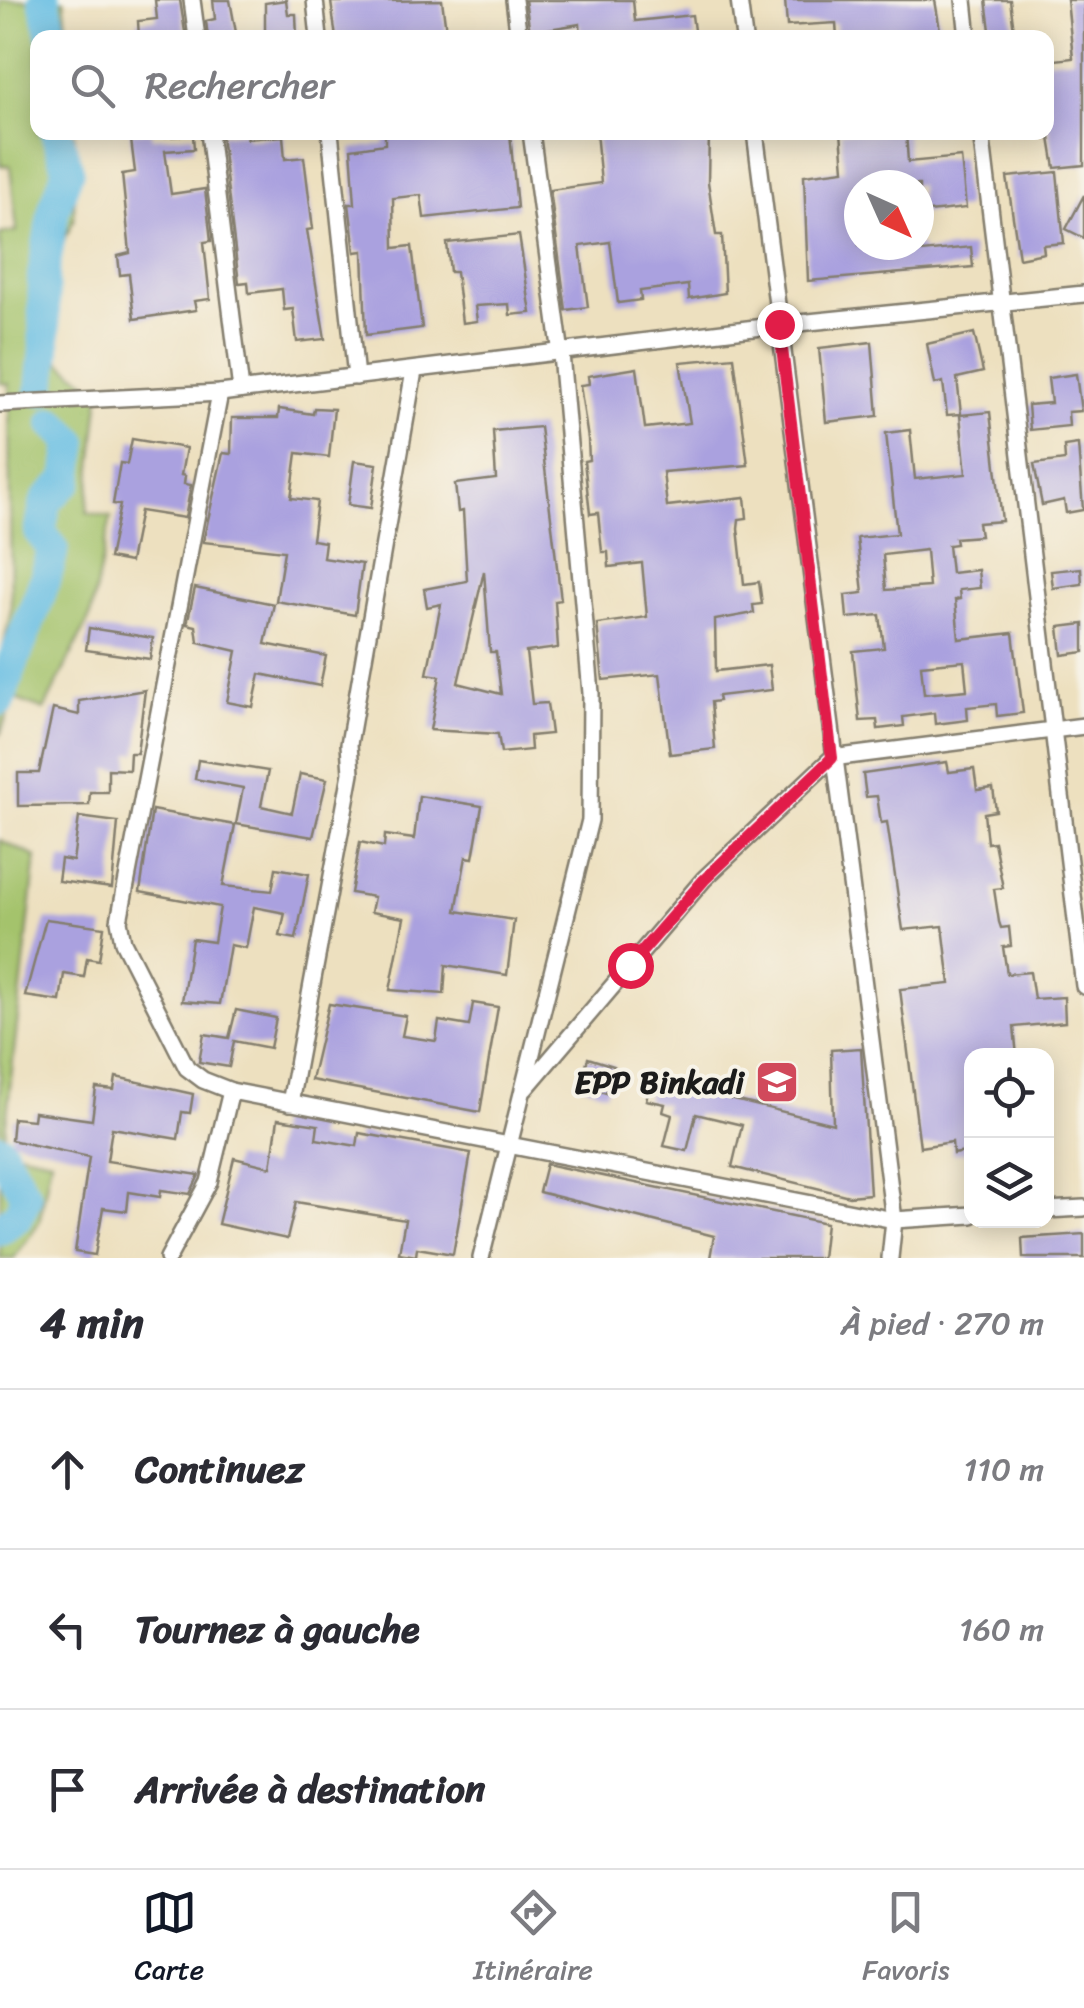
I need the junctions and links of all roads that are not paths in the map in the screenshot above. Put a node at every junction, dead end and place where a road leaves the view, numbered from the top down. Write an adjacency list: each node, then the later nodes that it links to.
1 (192, 0): 6 (street)
2 (315, 0): 7 (street)
3 (514, 0): 8 (street)
4 (740, 0): 9 (street)
5 (964, 0): 10 (street)
6 (196, 30)
7 (318, 30)
8 (518, 30)
9 (743, 30)
10 (967, 30)
11 (210, 140): 22 (street)
12 (331, 140): 21 (street)
13 (533, 140): 19 (street)
14 (757, 140): 18 (street)
15 (982, 140): 17 (street)
16 (1084, 294): 17 (street)
17 (1004, 303): 18 (street); 26 (street)
18 (779, 324): 19 (street); 27 (street)
19 (561, 354): 20 (street); 30 (street)
20 (414, 370): 21 (street); 31 (street)
21 (356, 377): 22 (street)
22 (241, 390): 23 (street)
23 (220, 393): 24 (street); 29 (street)
24 (0, 404)
25 (1084, 726): 26 (street)
26 (1054, 730): 27 (street); 28 (street)
27 (832, 758): 30 (street); 36 (street)
28 (1084, 986)
29 (231, 1091): 31 (street); 37 (street)
30 (521, 1093): 32 (street)
31 (290, 1103): 32 (street)
32 (508, 1143): 36 (street); 38 (street)
33 (1084, 1208): 34 (street)
34 (1054, 1210)
35 (964, 1216): 36 (street)
36 (894, 1220): 39 (street)
37 (168, 1258)
38 (481, 1258)
39 (890, 1258)

